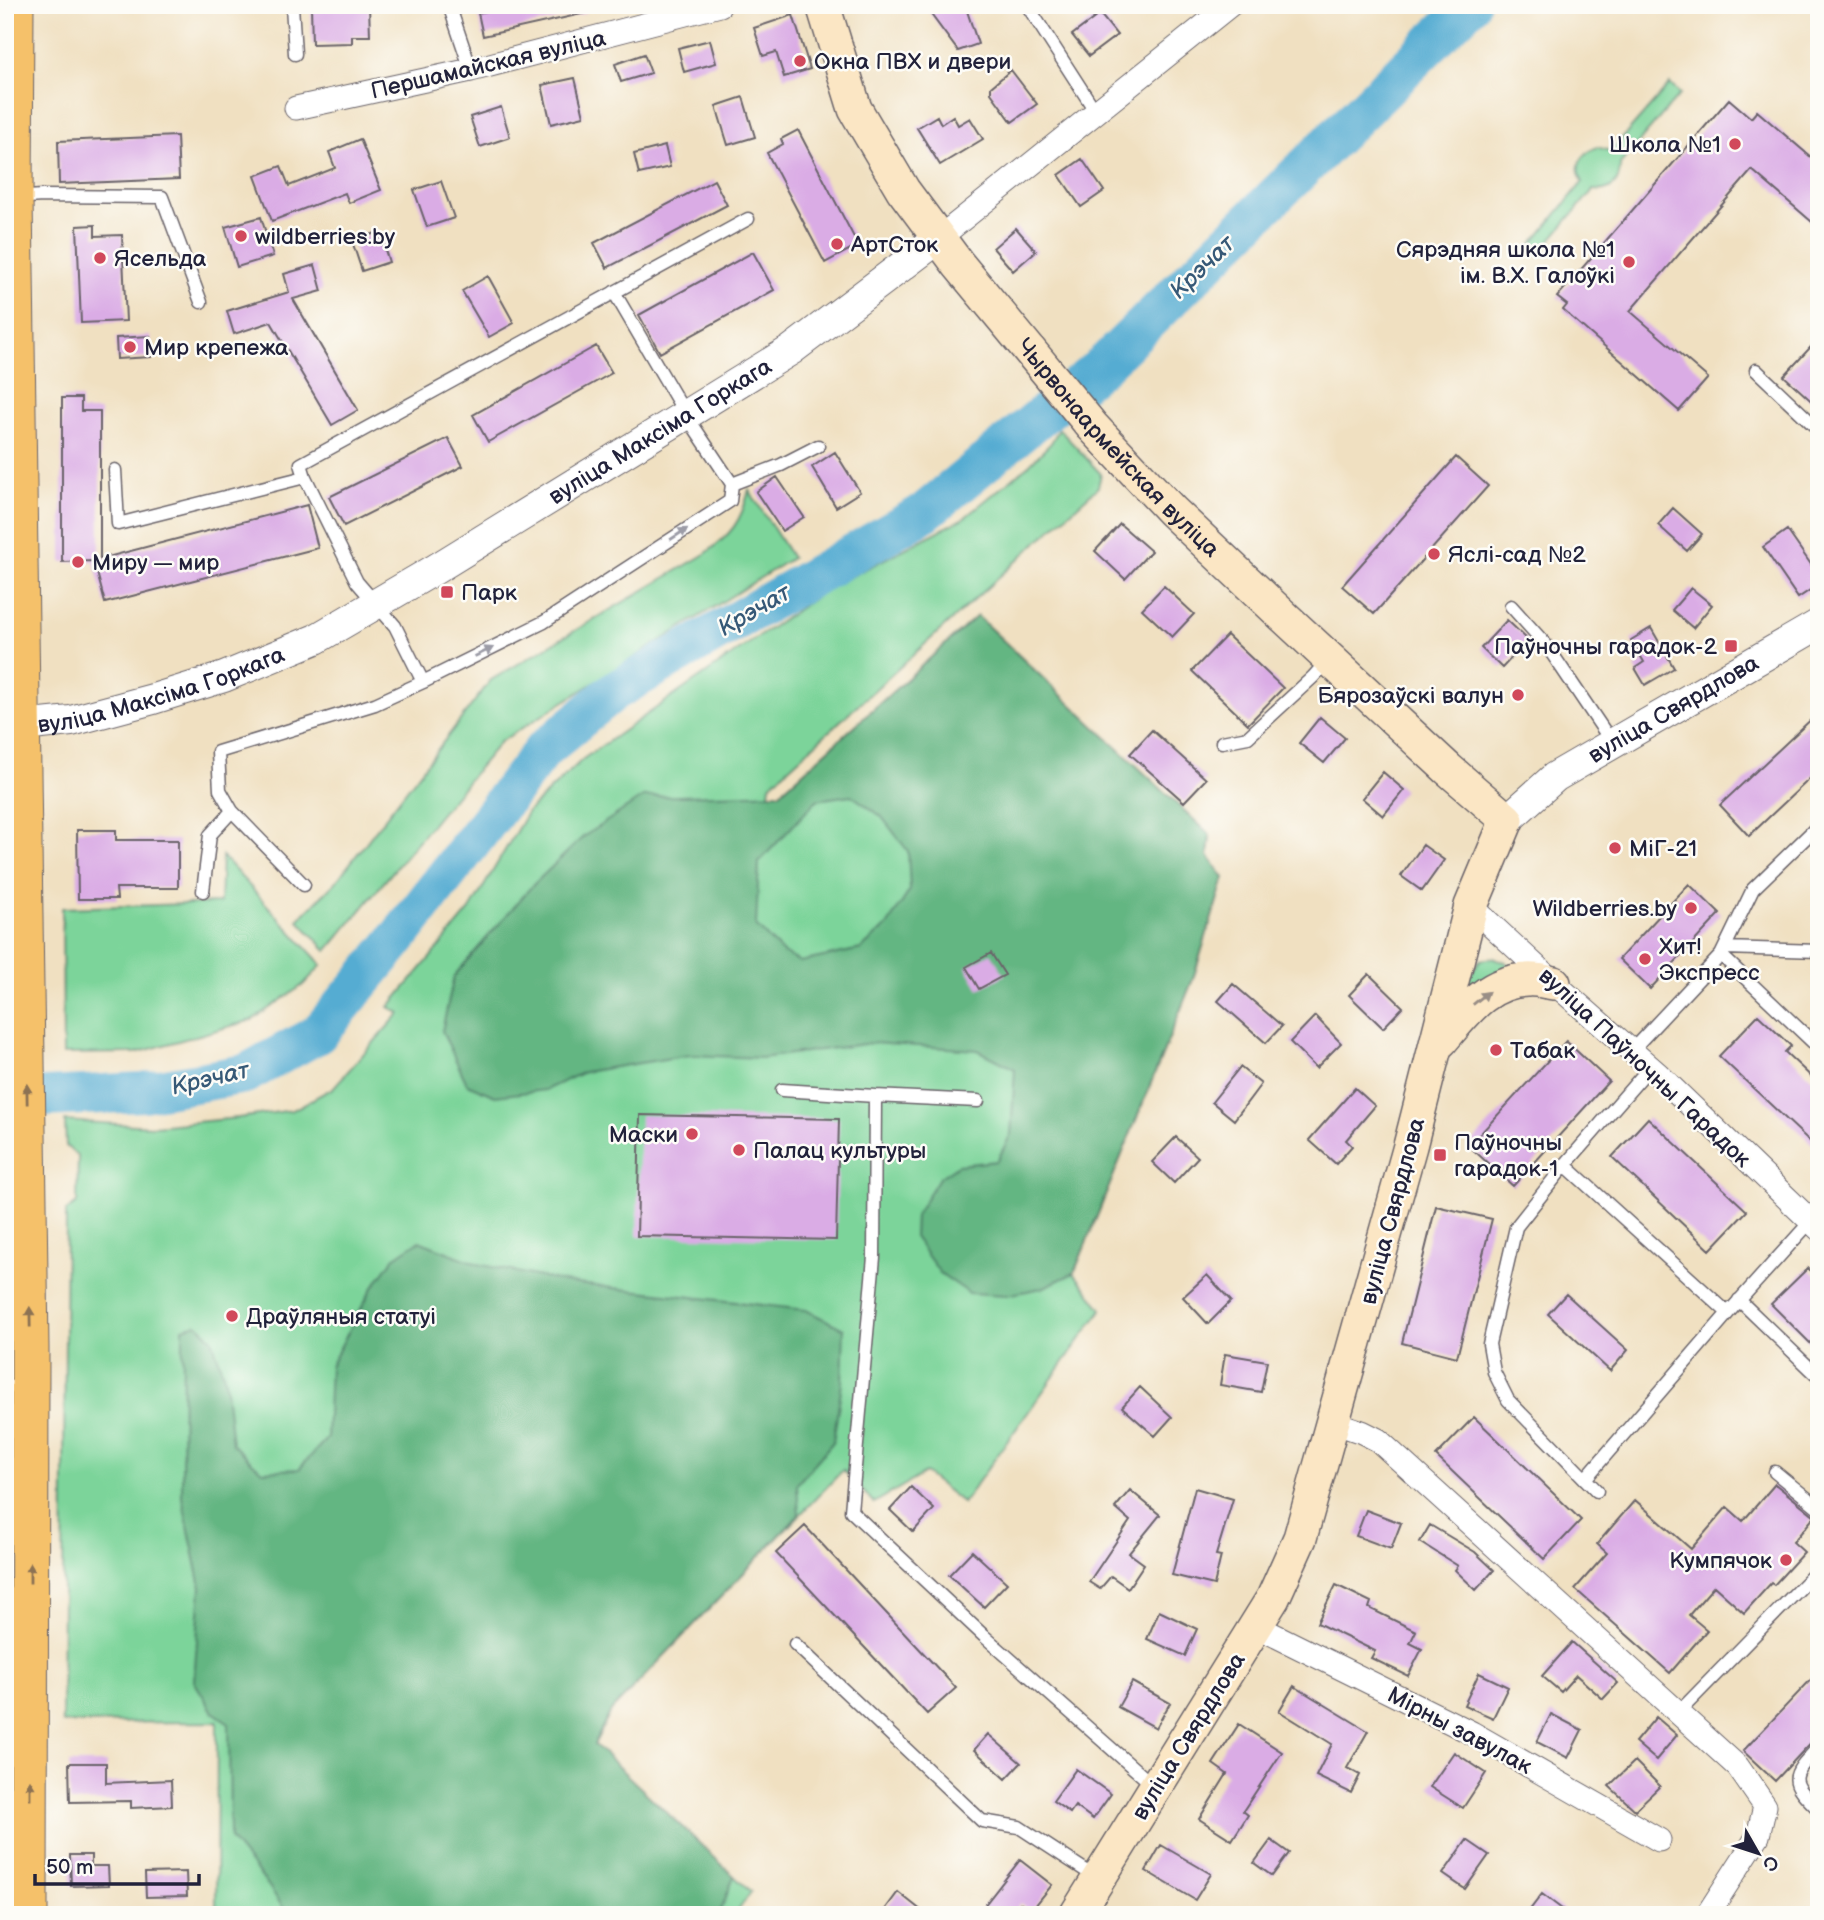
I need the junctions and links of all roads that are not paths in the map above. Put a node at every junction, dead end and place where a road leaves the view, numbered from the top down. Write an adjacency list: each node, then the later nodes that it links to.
1 (15, 5): 13 (main road)
2 (292, 5): 9 (lane)
3 (449, 5): 10 (lane)
4 (720, 5): 8 (street, Першамайская вуліца)
5 (823, 5): 15 (main road, Чырвонаармейская вуліца)
6 (1027, 5): 12 (lane)
7 (1230, 5): 12 (street, вуліца Максіма Горкага)
8 (680, 11): 10 (street, Першамайская вуліца)
9 (295, 54)
10 (471, 70): 11 (street, Першамайская вуліца)
11 (296, 108)
12 (1096, 112): 15 (street, вуліца Максіма Горкага)
13 (10, 198): 17 (lane); 27 (main road)
14 (748, 219): 16 (lane)
15 (939, 238): 19 (street, вуліца Максіма Горкага); 29 (main road, Чырвонаармейская вуліца)
16 (614, 292): 19 (lane); 23 (lane)
17 (201, 302)
18 (1756, 370): 20 (lane)
19 (686, 415): 24 (lane); 25 (street, вуліца Максіма Горкага)
20 (1819, 430)
21 (818, 446): 24 (lane)
22 (115, 470): 23 (lane)
23 (305, 477): 25 (lane)
24 (732, 484): 30 (lane, one-way to 24)
25 (376, 605): 30 (lane); 31 (street, вуліца Максіма Горкага)
26 (1511, 606): 33 (lane)
27 (13, 623): 31 (main road)
28 (1819, 624): 33 (street, вуліца Свярдлова)
29 (1329, 659): 32 (lane); 35 (main road, Чырвонаармейская вуліца)
30 (423, 682): 34 (lane)
31 (14, 726): 55 (main road, one-way to 31)
32 (1222, 741)
33 (1613, 744): 35 (street, вуліца Свярдлова)
34 (232, 811): 37 (lane); 38 (lane)
35 (1507, 820): 39 (main road, вуліца Свярдлова)
36 (1819, 825): 41 (lane)
37 (304, 885)
38 (203, 891)
39 (1471, 906): 42 (street, вуліца Паўночны Гарадок); 43 (main road, вуліца Свярдлова)
40 (1819, 951): 41 (lane)
41 (1723, 952): 44 (lane); 45 (lane)
42 (1554, 983): 43 (main road, one-way to 42); 45 (street, вуліца Паўночны Гарадок)
43 (1435, 1048): 56 (main road, вуліца Свярдлова)
44 (1819, 1048)
45 (1631, 1051): 46 (street, вуліца Паўночны Гарадок)
46 (1650, 1067): 50 (lane); 51 (street, вуліца Паўночны Гарадок)
47 (782, 1090): 48 (lane)
48 (875, 1096): 49 (lane); 66 (lane)
49 (978, 1101)
50 (1566, 1165): 53 (lane); 58 (lane)
51 (1815, 1225): 52 (lane)
52 (1739, 1300): 53 (lane); 54 (lane)
53 (1728, 1312): 58 (lane)
54 (1819, 1377)
55 (18, 1386): 69 (main road, one-way to 55)
56 (1333, 1422): 62 (main road, вуліца Свярдлова); 64 (street)
57 (1775, 1472): 60 (lane)
58 (1585, 1479): 59 (lane)
59 (1597, 1491)
60 (1819, 1508)
61 (1819, 1569): 64 (lane)
62 (1256, 1626): 66 (main road, вуліца Свярдлова); 68 (street, Мірны завулак)
63 (795, 1644): 70 (lane)
64 (1678, 1713): 73 (street)
65 (1819, 1748): 67 (lane)
66 (1156, 1788): 70 (main road, вуліца Свярдлова)
67 (1819, 1811)
68 (1659, 1840)
69 (18, 1858): 71 (main road)
70 (1098, 1880): 72 (main road, вуліца Свярдлова)
71 (29, 1915)
72 (1076, 1915)
73 (1707, 1915)

